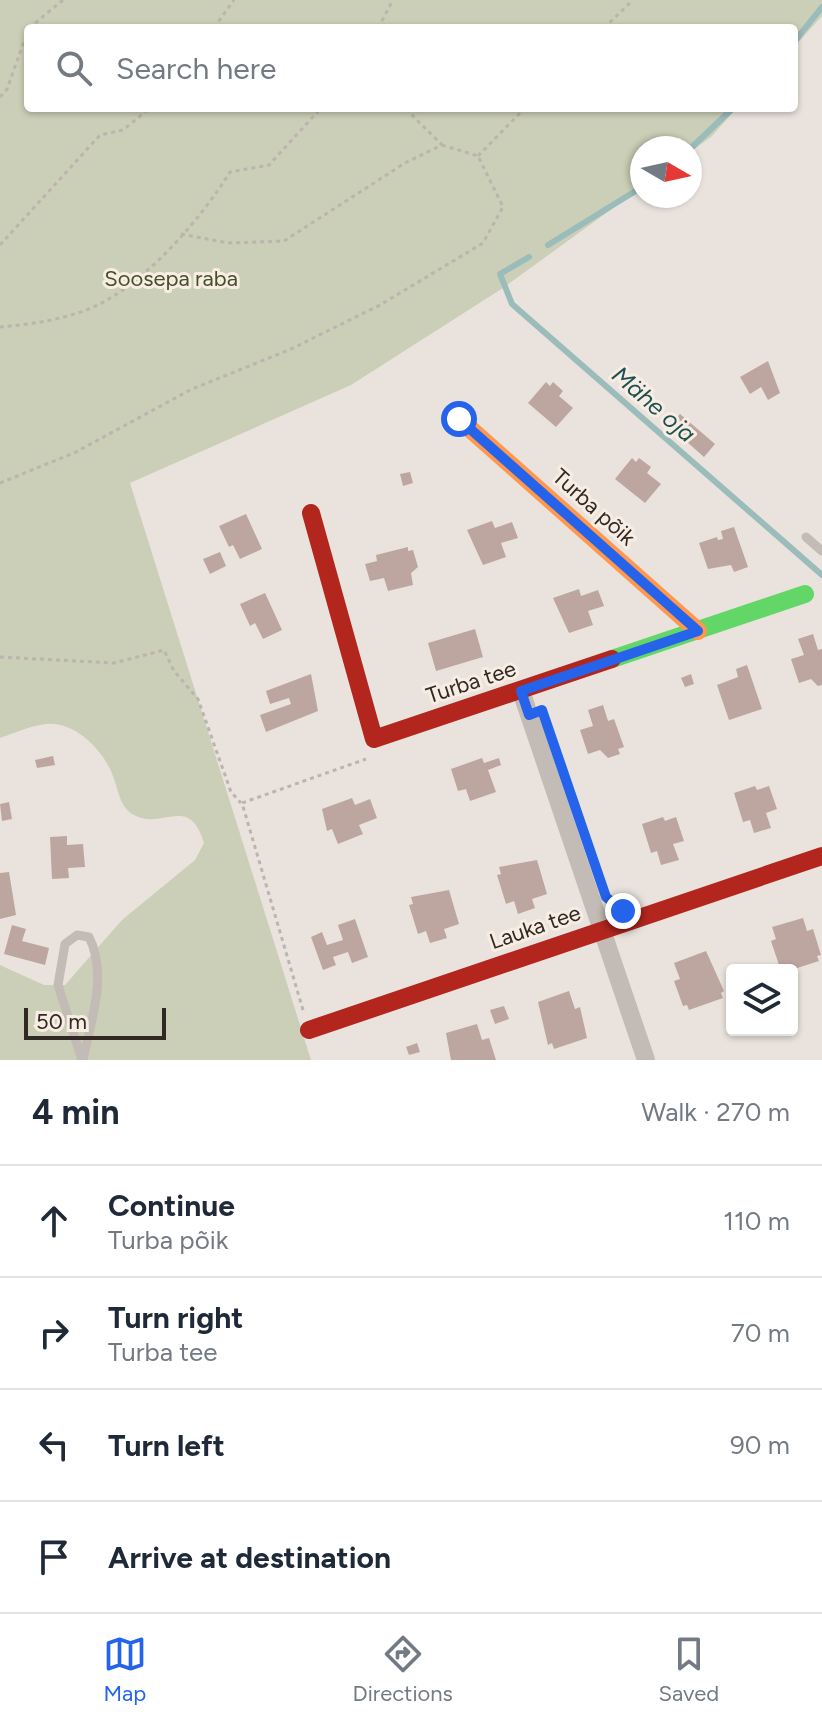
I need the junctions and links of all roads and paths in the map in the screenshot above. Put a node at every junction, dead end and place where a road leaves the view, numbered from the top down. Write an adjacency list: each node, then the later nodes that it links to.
1 (63, 0): 5 (path)
2 (234, 0): 6 (path)
3 (393, 0): 7 (path)
4 (633, 0): 8 (path)
5 (34, 24)
6 (217, 24)
7 (380, 24)
8 (608, 24)
9 (24, 40): 10 (path)
10 (0, 97)
11 (145, 112): 18 (path)
12 (317, 112): 17 (path)
13 (409, 112): 15 (path)
14 (521, 112): 16 (path)
15 (442, 145): 16 (path); 17 (path)
16 (478, 156): 21 (path)
17 (181, 234): 19 (path)
18 (0, 245)
19 (0, 327)
20 (459, 419): 26 (street, Turba põik)
21 (0, 483)
22 (311, 513): 28 (street, Turba tee)
23 (806, 537): 24 (lane)
24 (822, 551)
25 (805, 594): 26 (street, Turba tee)
26 (698, 631): 28 (street, Turba tee)
27 (0, 657): 30 (path)
28 (521, 691): 32 (street)
29 (375, 756): 30 (path)
30 (242, 803): 33 (path)
31 (822, 856): 32 (street, Lauka tee)
32 (603, 929): 33 (street, Lauka tee); 35 (street)
33 (309, 1030)
34 (82, 1060): 34 (lane)
35 (646, 1060)

